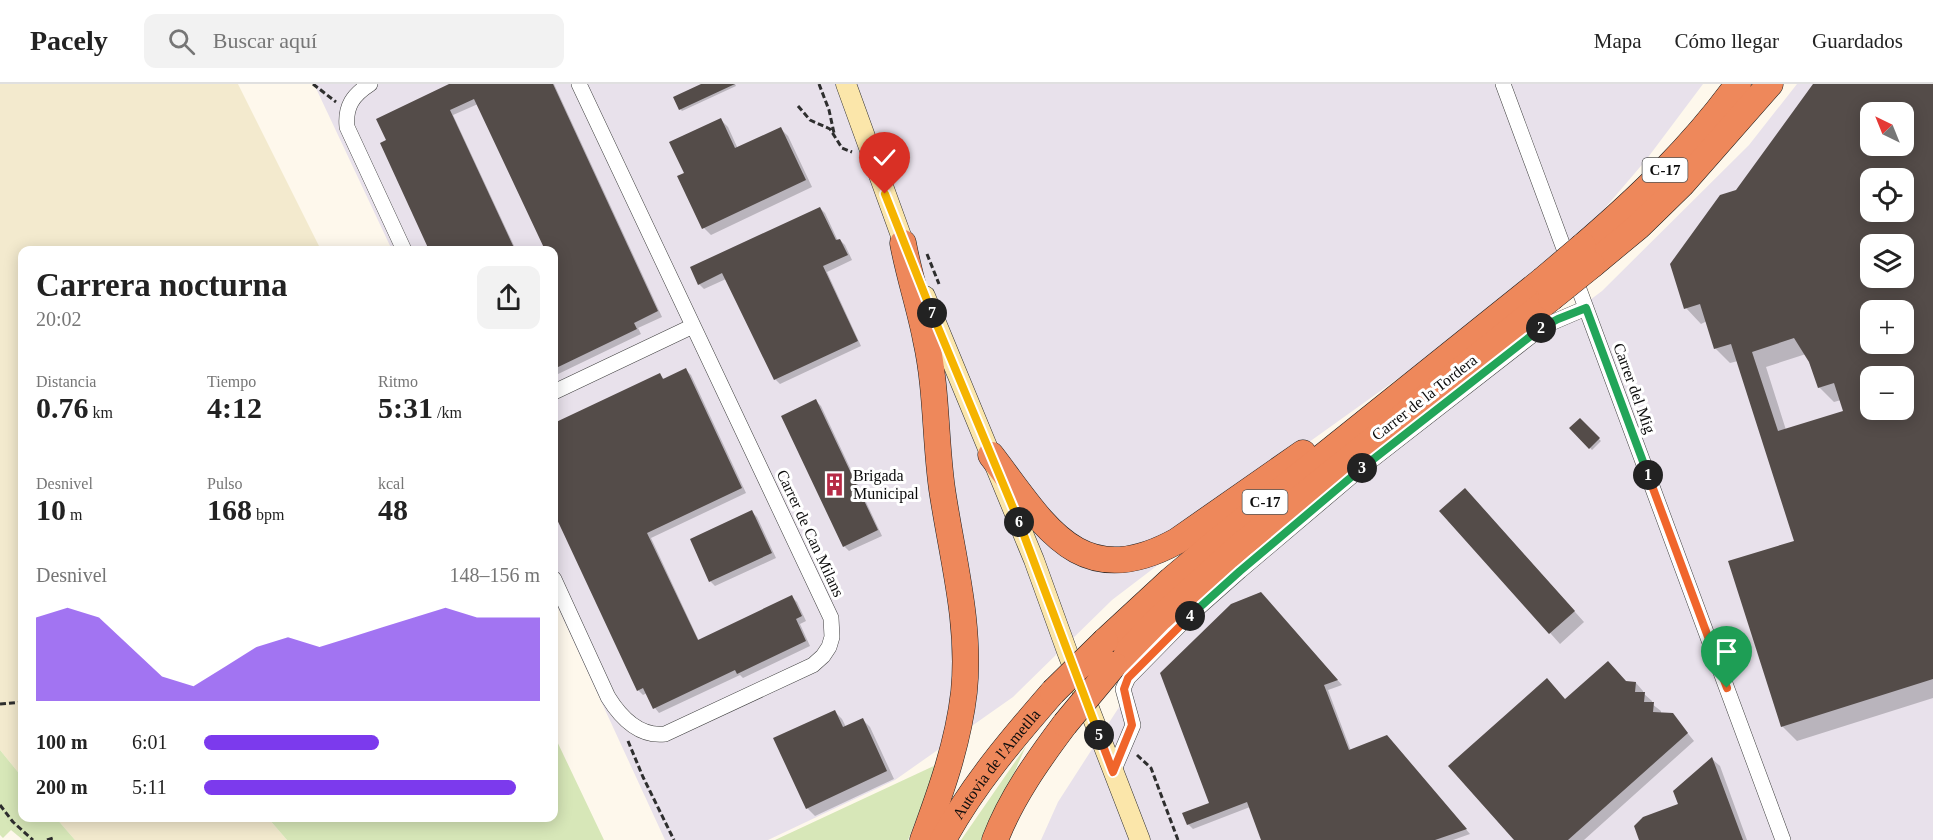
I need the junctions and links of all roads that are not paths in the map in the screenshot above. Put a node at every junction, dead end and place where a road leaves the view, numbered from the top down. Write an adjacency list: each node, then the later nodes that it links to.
1 (370, 84): 12 (street)
2 (579, 84): 16 (street, Carrer de Can Milans)
3 (846, 84): 11 (main road)
4 (1503, 84): 15 (street, Carrer del Mig)
5 (1728, 84): 10 (highway)
6 (1738, 84): 10 (highway, C-17)
7 (1765, 84): 9 (highway, C-17)
8 (1770, 84): 9 (highway)
9 (1739, 120): 13 (highway, C-17)
10 (1699, 133): 13 (highway, C-17)
11 (903, 243): 19 (main road); 22 (highway)
12 (402, 246)
13 (1587, 256): 14 (highway, C-17, bridge)
14 (1547, 289): 17 (highway, C-17); 24 (highway, Autovia de l'Ametlla / C-17, bridge)
15 (1586, 308): 21 (street, Carrer de la Tordera); 26 (street, Carrer del Mig)
16 (693, 326): 18 (street); 20 (street, Carrer de Can Milans)
17 (1431, 370): 19 (highway); 23 (highway, Autovia de l'Ametlla / C-17, bridge)
18 (558, 390)
19 (991, 455): 21 (main road)
20 (558, 588)
21 (1113, 772): 25 (main road)
22 (923, 840)
23 (943, 840)
24 (995, 840)
25 (1140, 840)
26 (1783, 840)

